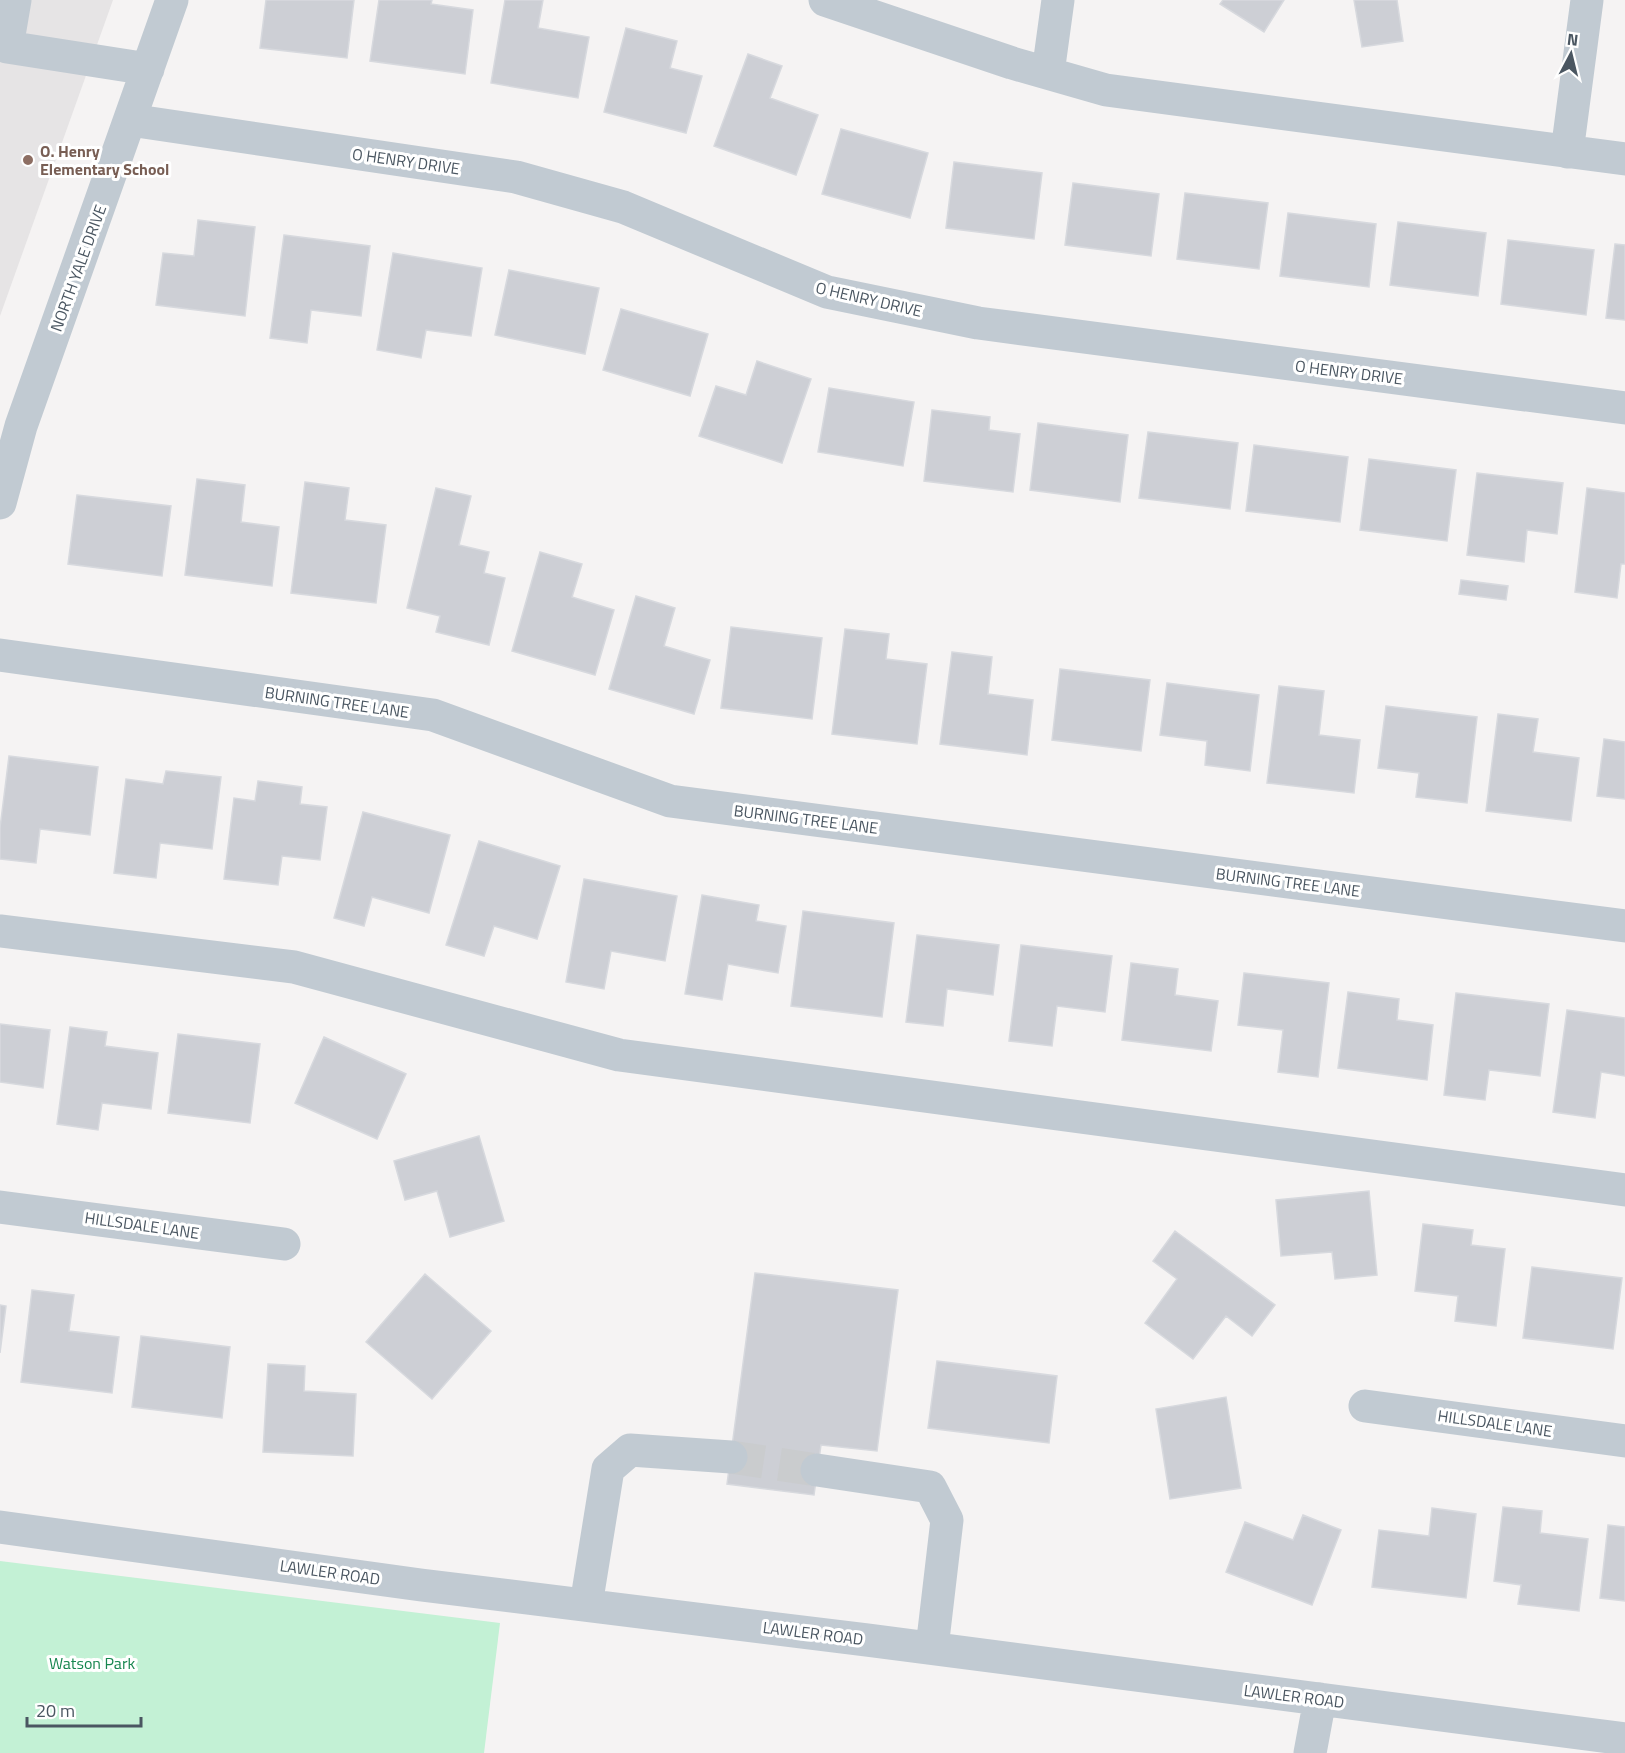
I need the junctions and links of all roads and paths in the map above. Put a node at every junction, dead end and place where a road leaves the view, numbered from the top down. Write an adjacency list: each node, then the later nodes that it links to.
1 (15, 0): 6 (street)
2 (172, 0): 6 (street, NORTH YALE DRIVE)
3 (825, 0): 7 (street)
4 (1058, 0): 7 (street)
5 (1587, 0): 9 (street)
6 (148, 69): 8 (street, NORTH YALE DRIVE)
7 (1048, 73): 9 (street)
8 (130, 120): 11 (street, O HENRY DRIVE); 12 (street, NORTH YALE DRIVE)
9 (1567, 152): 10 (street)
10 (1625, 159)
11 (1625, 408)
12 (0, 503)
13 (0, 655): 14 (street, BURNING TREE LANE)
14 (1625, 926)
15 (0, 931): 16 (street)
16 (1625, 1190)
17 (0, 1207): 18 (street, HILLSDALE LANE)
18 (284, 1244)
19 (1365, 1406): 20 (street, HILLSDALE LANE)
20 (1625, 1441)
21 (731, 1457): 24 (street)
22 (817, 1470): 25 (street)
23 (0, 1527): 24 (street, LAWLER ROAD)
24 (586, 1605): 25 (street, LAWLER ROAD)
25 (932, 1648): 26 (street, LAWLER ROAD)
26 (1320, 1699): 27 (street, LAWLER ROAD); 28 (street)
27 (1625, 1739)
28 (1310, 1753)

